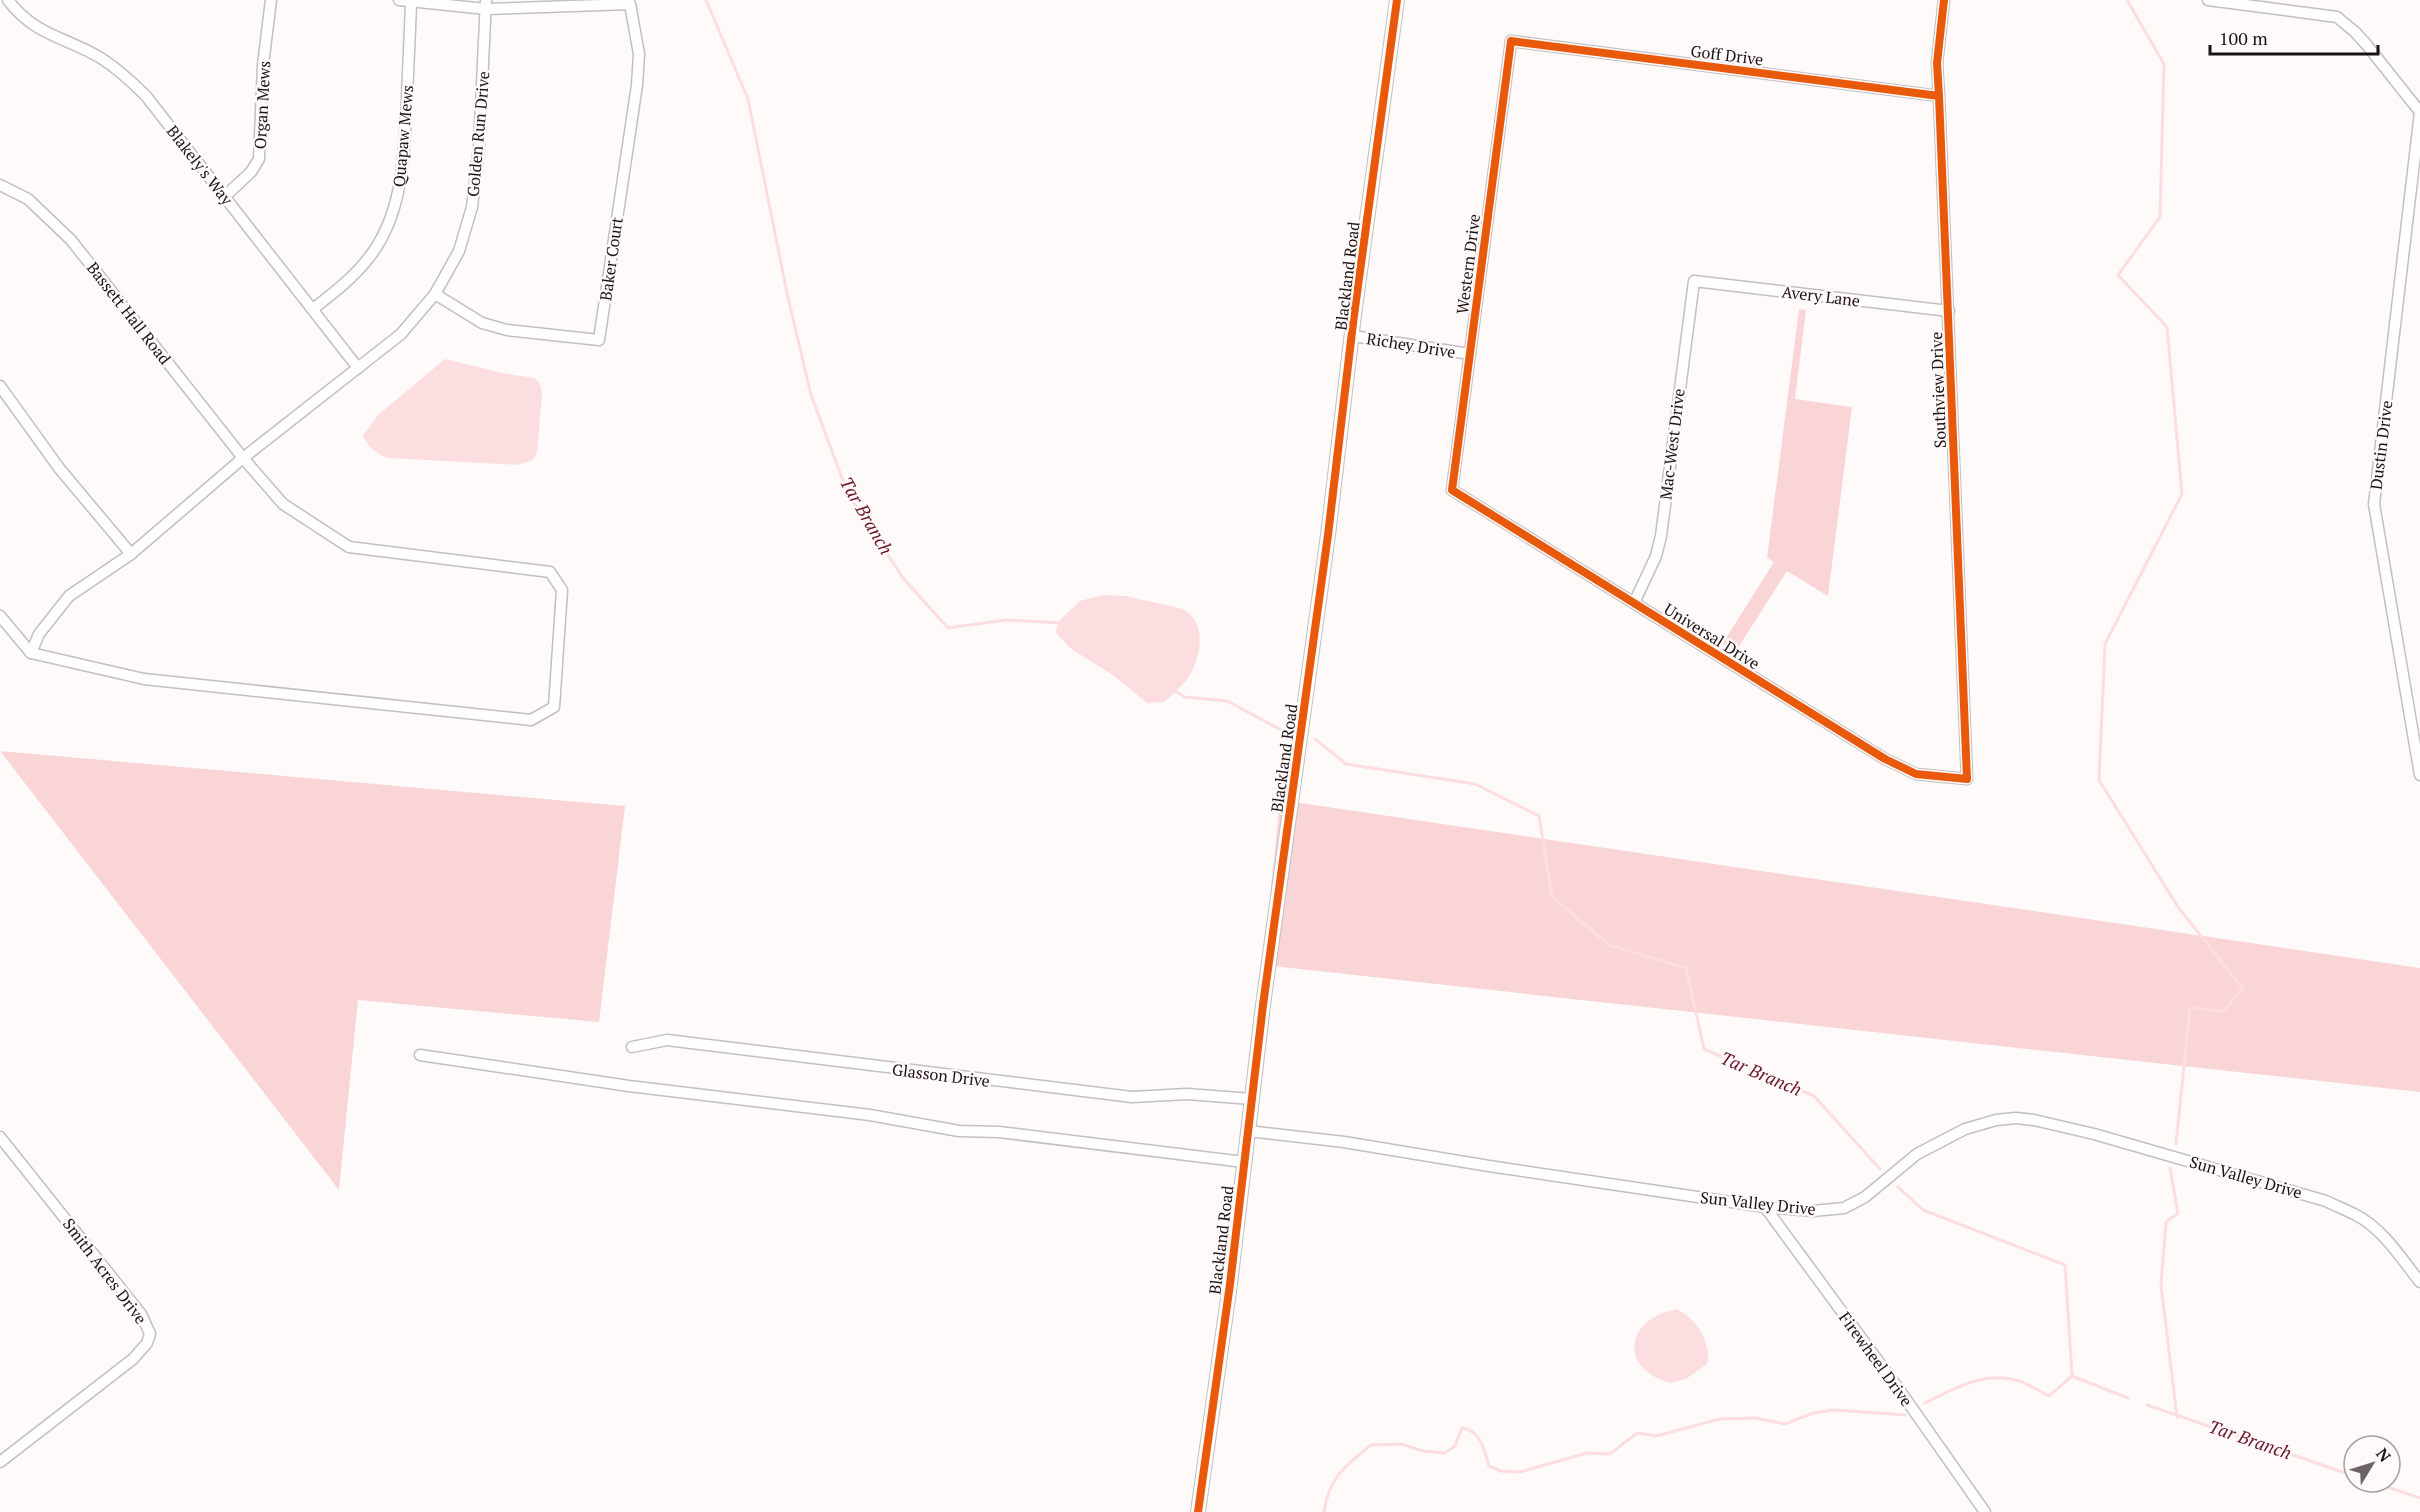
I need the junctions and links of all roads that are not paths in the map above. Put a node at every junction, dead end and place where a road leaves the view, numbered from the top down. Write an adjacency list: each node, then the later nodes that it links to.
1 (8, 0): 13 (street, Blakely's Way)
2 (271, 0): 13 (street, Organ Mews)
3 (399, 0): 6 (street)
4 (1944, 0): 10 (street, Southview Drive)
5 (2208, 0): 11 (street)
6 (411, 3): 8 (street); 16 (street, Quapaw Mews)
7 (1395, 3): 18 (street, Blackland Road)
8 (486, 5): 15 (street, Golden Run Drive); 15 (street, Baker Court)
9 (1510, 41): 10 (street, Goff Drive); 19 (street, Western Drive)
10 (1939, 96): 17 (street, Southview Drive)
11 (2420, 112): 28 (street, Dustin Drive)
12 (0, 184): 22 (street, Bassett Hall Road)
13 (224, 197): 16 (street, Blakely's Way)
14 (1694, 281): 17 (street, Avery Lane); 25 (street, Mac-West Drive)
15 (435, 294): 20 (street, Golden Run Drive)
16 (313, 309): 20 (street, Blakely's Way)
17 (1949, 311): 29 (street, Southview Drive)
18 (1353, 336): 19 (street, Richey Drive); 32 (street, Blackland Road)
19 (1470, 354): 23 (street, Western Drive)
20 (358, 368): 22 (street, Golden Run Drive)
21 (0, 386): 24 (street)
22 (243, 458): 24 (street, Golden Run Drive); 27 (street, Bassett Hall Road)
23 (1452, 490): 25 (street, Universal Drive)
24 (131, 554): 27 (street, Golden Run Drive)
25 (1634, 603): 29 (street, Universal Drive)
26 (0, 616): 27 (street)
27 (31, 653)
28 (2420, 775)
29 (1967, 779)
30 (632, 1047): 32 (street, Glasson Drive)
31 (420, 1055): 35 (street)
32 (1252, 1099): 33 (street, Blackland Road)
33 (1248, 1131): 35 (street, Blackland Road); 36 (street, Sun Valley Drive)
34 (0, 1137): 38 (street, Smith Acres Drive)
35 (1244, 1162): 39 (street, Blackland Road)
36 (1765, 1207): 37 (street, Sun Valley Drive); 40 (street, Firewheel Drive)
37 (2420, 1282)
38 (0, 1462)
39 (1198, 1512)
40 (1985, 1512)

